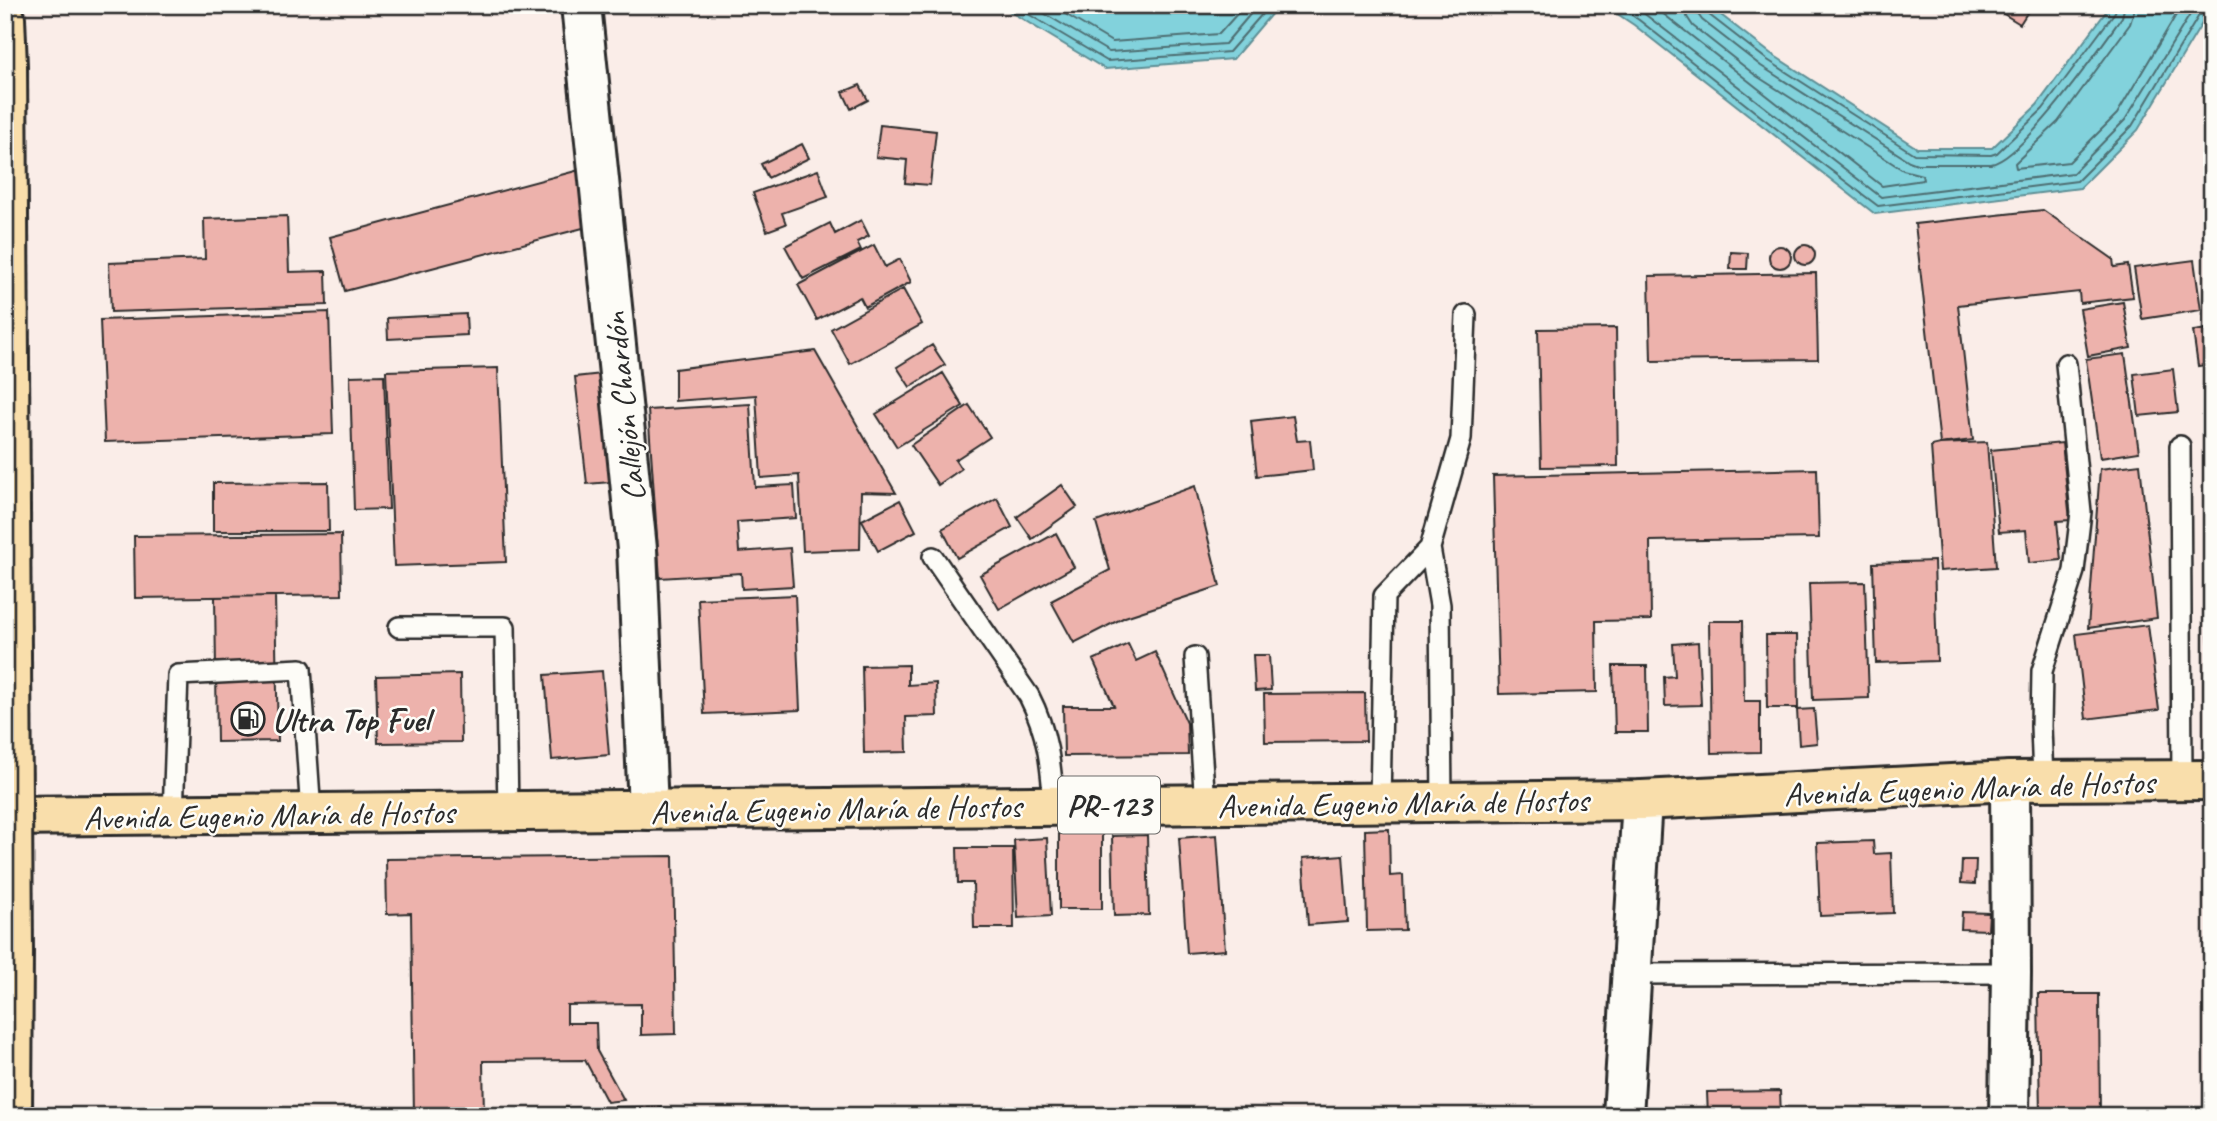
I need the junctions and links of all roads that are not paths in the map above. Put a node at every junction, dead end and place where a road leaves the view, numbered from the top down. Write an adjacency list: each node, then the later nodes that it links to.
1 (581, 5): 17 (street, Callejón Chardón)
2 (5, 18): 24 (main road, bridge)
3 (1466, 315): 6 (lane)
4 (2066, 364): 11 (lane)
5 (2180, 446): 10 (lane)
6 (1430, 548): 13 (lane); 14 (lane)
7 (933, 557): 16 (lane)
8 (400, 627): 18 (lane)
9 (1195, 657): 15 (lane)
10 (2197, 780): 11 (main road, Avenida Eugenio María de Hostos / PR-123)
11 (2026, 781): 12 (main road, Avenida Eugenio María de Hostos / PR-123); 22 (street)
12 (1642, 800): 13 (main road, Avenida Eugenio María de Hostos / PR-123); 23 (street)
13 (1442, 802): 14 (main road, Avenida Eugenio María de Hostos / PR-123)
14 (1380, 803): 15 (main road, Avenida Eugenio María de Hostos / PR-123)
15 (1205, 804): 16 (main road, Avenida Eugenio María de Hostos / PR-123)
16 (1054, 806): 17 (main road, Avenida Eugenio María de Hostos / PR-123)
17 (648, 810): 18 (main road, Avenida Eugenio María de Hostos / PR-123)
18 (508, 812): 19 (main road, Avenida Eugenio María de Hostos / PR-123)
19 (311, 813): 20 (main road, Avenida Eugenio María de Hostos / PR-123); 20 (lane)
20 (173, 815): 21 (main road, Avenida Eugenio María de Hostos / PR-123)
21 (5, 817)
22 (2011, 973): 23 (lane); 26 (street)
23 (1631, 974): 25 (street)
24 (12, 1116)
25 (1623, 1116)
26 (2009, 1116)

